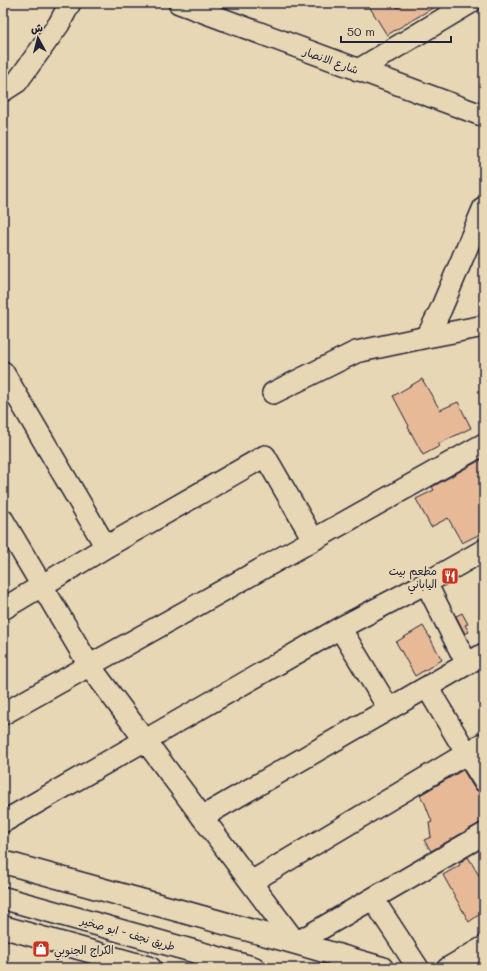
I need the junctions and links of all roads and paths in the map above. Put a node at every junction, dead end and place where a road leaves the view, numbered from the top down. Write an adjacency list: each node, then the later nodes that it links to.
1 (70, 3): 5 (street)
2 (179, 3): 4 (street, شارع الانصار)
3 (470, 3): 4 (street)
4 (358, 70): 6 (street, شارع الانصار)
5 (3, 91)
6 (484, 116)
7 (484, 207): 9 (street)
8 (484, 326): 9 (street)
9 (427, 337): 11 (street)
10 (3, 372): 15 (street)
11 (273, 393)
12 (484, 444): 14 (street)
13 (3, 520): 18 (street)
14 (313, 539): 15 (street); 22 (street)
15 (106, 547): 18 (street)
16 (484, 550): 17 (street)
17 (426, 583): 20 (street); 21 (street)
18 (42, 586): 19 (street); 22 (street)
19 (3, 608)
20 (340, 628): 24 (street); 26 (street)
21 (476, 659): 23 (street)
22 (89, 665): 25 (street); 26 (street)
23 (427, 687): 24 (street); 27 (street)
24 (389, 709): 29 (street)
25 (3, 714)
26 (145, 741): 29 (street); 30 (street)
27 (476, 748): 28 (street); 33 (street)
28 (484, 781)
29 (202, 817): 33 (street)
30 (3, 822)
31 (484, 834): 35 (street)
32 (3, 862): 37 (main road)
33 (251, 882): 37 (street)
34 (3, 898): 40 (main road, طريق نجف - ابو صخير)
35 (373, 899): 37 (street); 42 (street)
36 (3, 927): 39 (main road)
37 (296, 943): 41 (main road)
38 (484, 947): 43 (street)
39 (144, 967)
40 (254, 968)
41 (382, 968)
42 (418, 968)
43 (448, 968)

